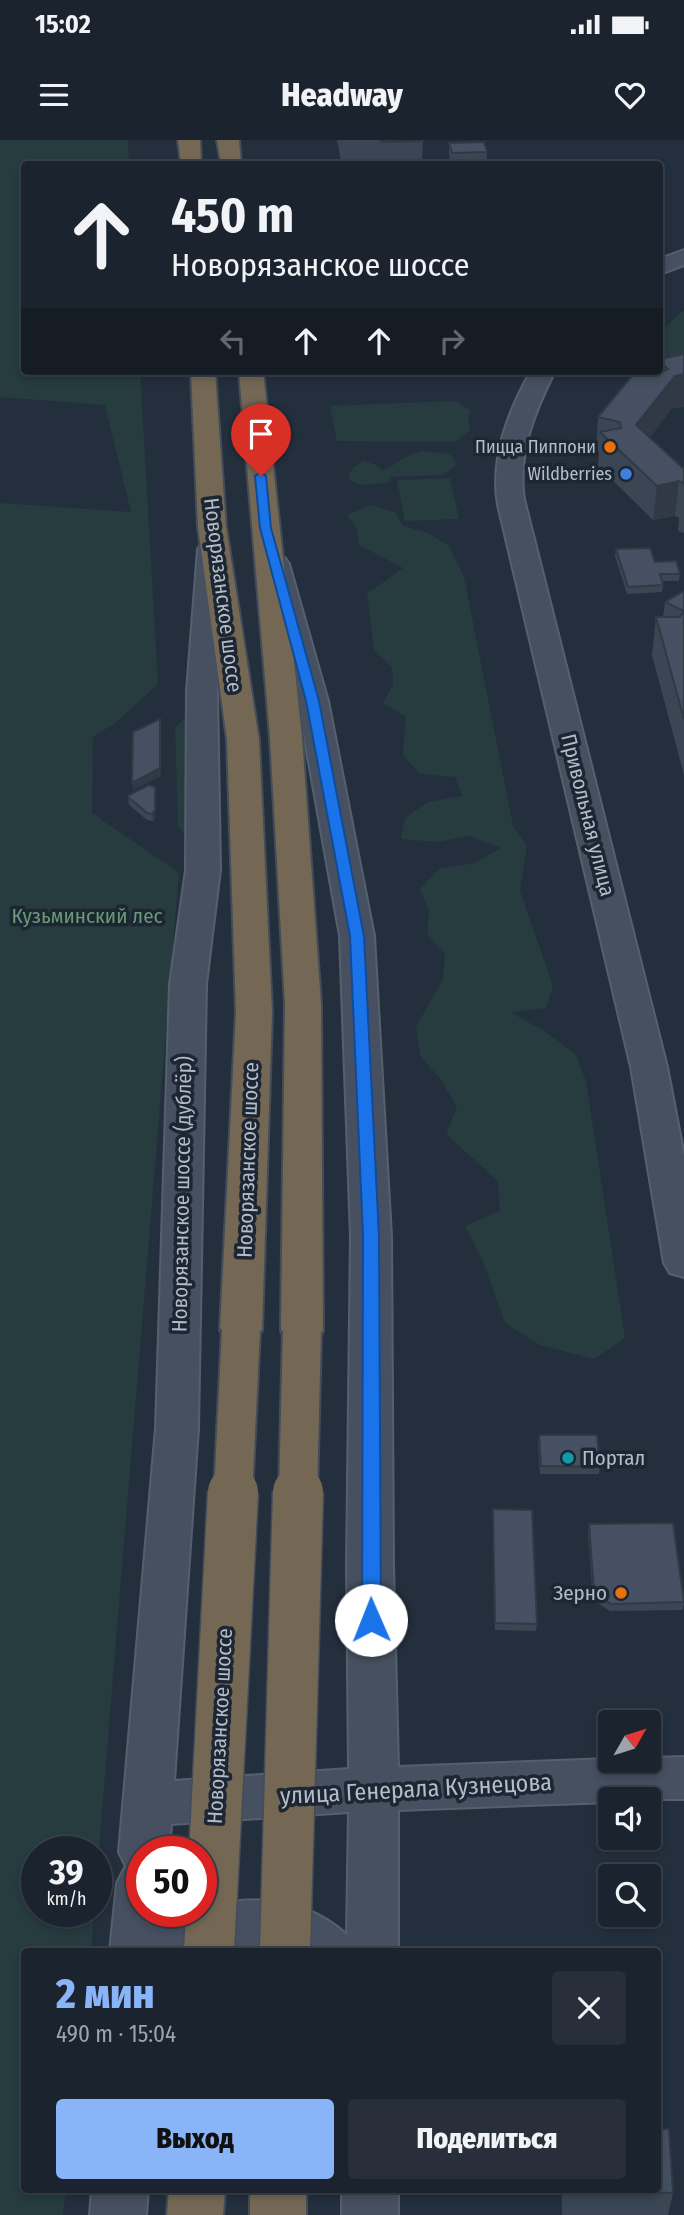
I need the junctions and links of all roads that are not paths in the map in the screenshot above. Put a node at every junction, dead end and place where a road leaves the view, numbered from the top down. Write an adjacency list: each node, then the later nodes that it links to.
1 (189, 140): 3 (highway)
2 (228, 140): 4 (highway)
3 (191, 161)
4 (231, 161)
5 (684, 257): 6 (main road)
6 (663, 266)
7 (203, 375): 11 (highway, Новорязанское шоссе)
8 (251, 375): 10 (highway)
9 (541, 375): 12 (main road, Привольная улица)
10 (266, 528): 14 (main road); 21 (highway, bridge)
11 (213, 537): 15 (main road, Новорязанское шоссе (дублёр)); 20 (highway, Новорязанское шоссе, bridge)
12 (684, 1263)
13 (684, 1778): 14 (main road, улица Генерала Кузнецова)
14 (374, 1789): 15 (main road, улица Генерала Кузнецова); 23 (main road)
15 (148, 1804): 16 (main road, Новорязанское шоссе (дублёр))
16 (145, 1836)
17 (138, 1927): 18 (main road)
18 (136, 1948)
19 (181, 1948): 22 (main road)
20 (209, 1948)
21 (285, 1948)
22 (323, 1948)
23 (372, 1948)
24 (120, 2193): 28 (main road)
25 (197, 2193): 29 (highway)
26 (278, 2193): 30 (highway)
27 (370, 2193): 31 (main road)
28 (118, 2215)
29 (195, 2215)
30 (278, 2215)
31 (370, 2215)

